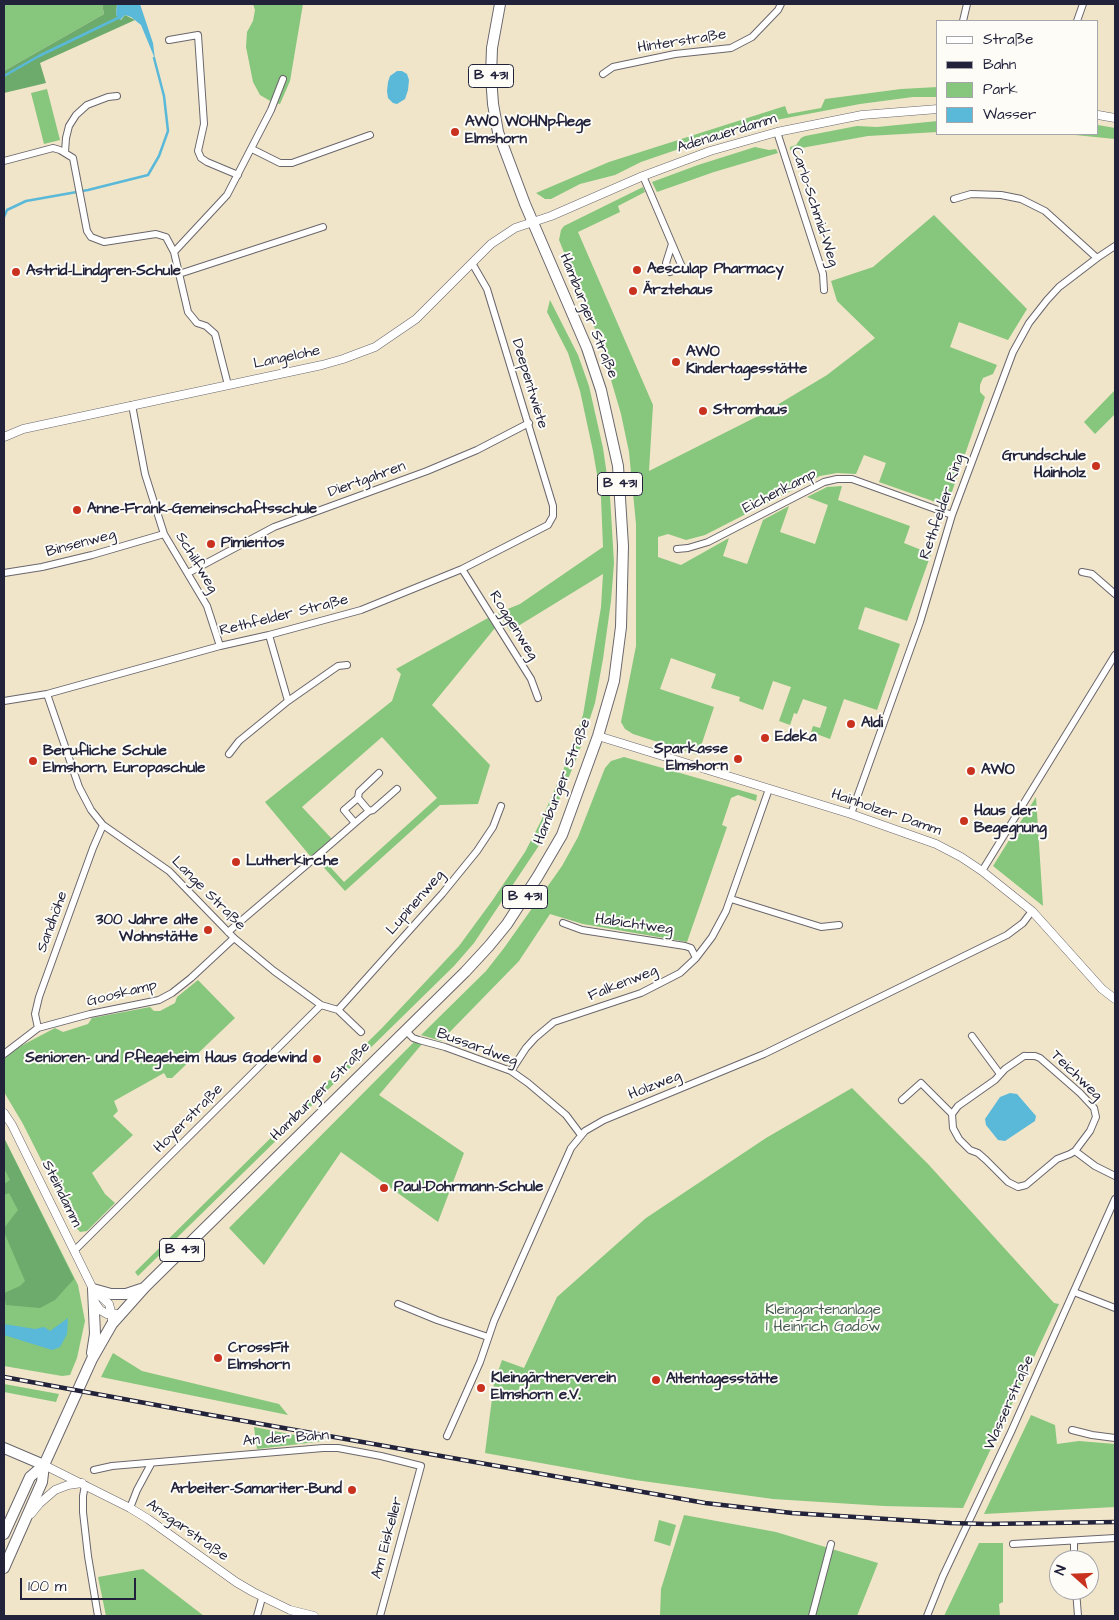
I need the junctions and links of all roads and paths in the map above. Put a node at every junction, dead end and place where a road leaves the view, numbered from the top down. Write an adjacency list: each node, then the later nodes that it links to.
1 (500, 4): 22 (main road, Hamburger Straße / B 431)
2 (781, 4): 8 (street, Hinterstraße)
3 (967, 4): 5 (street)
4 (1083, 4): 6 (street)
5 (963, 20)
6 (1077, 20)
7 (169, 40): 19 (street)
8 (603, 74)
9 (283, 79): 16 (street)
10 (117, 96): 17 (street)
11 (936, 109): 14 (street, Adenauerdamm)
12 (1099, 115): 13 (street)
13 (1115, 118)
14 (777, 132): 20 (street, Adenauerdamm); 30 (street, Carlo-Schmid-Weg)
15 (370, 135): 16 (street)
16 (252, 150): 19 (street)
17 (65, 152): 18 (street); 26 (street)
18 (4, 161)
19 (238, 175): 26 (street)
20 (643, 176): 22 (street, Adenauerdamm); 24 (street)
21 (954, 199): 27 (street)
22 (534, 222): 28 (street, Langelohe); 52 (main road, Hamburger Straße / B 431)
23 (323, 227): 29 (street)
24 (672, 244)
25 (1115, 246): 27 (street, Rethfelder Ring)
26 (174, 252): 29 (street)
27 (1097, 258): 35 (street, Rethfelder Ring)
28 (472, 263): 31 (street, Langelohe); 33 (street, Deepentwiete)
29 (179, 274): 31 (street)
30 (824, 290)
31 (228, 384): 32 (street, Langelohe)
32 (132, 405): 34 (street, Langelohe); 37 (street, Schilfweg)
33 (529, 423): 36 (street, Deepentwiete); 40 (street, Diertgahren)
34 (4, 437)
35 (952, 515): 38 (street, Eichenkamp); 60 (street, Rethfelder Ring)
36 (553, 516): 39 (street, Rethfelder Straße)
37 (164, 534): 40 (street, Schilfweg); 42 (street, Binsenweg)
38 (677, 548)
39 (462, 569): 44 (street, Rethfelder Straße); 49 (street, Roggenweg)
40 (188, 572): 45 (street, Schilfweg)
41 (1082, 572): 43 (street)
42 (4, 573)
43 (1115, 594)
44 (269, 635): 45 (street, Rethfelder Straße); 51 (street)
45 (220, 646): 48 (street, Rethfelder Straße)
46 (1115, 655): 63 (street)
47 (347, 665): 51 (street)
48 (47, 694): 50 (street, Rethfelder Straße); 62 (street, Lange Straße)
49 (538, 698)
50 (4, 701)
51 (288, 702): 53 (street)
52 (598, 736): 56 (street, Hainholzer Damm); 75 (main road, Hamburger Straße / B 431)
53 (229, 754)
54 (379, 773): 57 (street)
55 (397, 789): 59 (street)
56 (770, 789): 60 (street, Hainholzer Damm); 64 (street, Falkenweg)
57 (358, 798): 59 (street); 61 (street)
58 (501, 806): 73 (street, Lupinenweg)
59 (369, 811): 61 (street)
60 (851, 814): 63 (street, Hainholzer Damm)
61 (355, 823): 68 (street)
62 (103, 825): 68 (street, Lange Straße); 74 (street, Sandhöhe)
63 (982, 871): 65 (street, Hainholzer Damm)
64 (731, 899): 67 (street); 70 (street, Falkenweg)
65 (1032, 911): 71 (street, Hainholzer Damm); 84 (street, Holzweg)
66 (563, 923): 70 (street, Habichtweg)
67 (839, 925)
68 (228, 932): 69 (street, Lange Straße)
69 (234, 938): 72 (street, Lange Straße); 74 (street, Gooskamp)
70 (696, 958): 79 (street, Falkenweg)
71 (1115, 999)
72 (320, 1005): 73 (street, Lange Straße); 88 (street, Hoyerstraße)
73 (338, 1010): 76 (street, Lange Straße)
74 (38, 1028): 78 (street, Gooskamp)
75 (405, 1030): 79 (street, Bussardweg); 89 (main road, Hamburger Straße / B 431)
76 (360, 1032)
77 (972, 1036): 80 (street)
78 (4, 1054)
79 (511, 1071): 84 (street, Bussardweg)
80 (1000, 1074): 83 (street, Teichweg); 85 (street, Teichweg)
81 (902, 1100): 83 (street)
82 (4, 1113): 88 (street, Steindamm)
83 (952, 1114): 85 (street, Teichweg)
84 (581, 1135): 95 (street, Holzweg)
85 (1075, 1151): 86 (street)
86 (1115, 1176)
87 (1115, 1199): 91 (street, Wasserstraße)
88 (74, 1251): 90 (street, Steindamm)
89 (145, 1287): 90 (main road); 94 (main road, Hamburger Straße / B 431)
90 (93, 1289): 94 (street, Steindamm); 96 (main road)
91 (1074, 1292): 93 (street); 122 (street, Wasserstraße)
92 (398, 1304): 95 (street)
93 (1115, 1308)
94 (115, 1317): 96 (main road, Hamburger Straße / B 431)
95 (488, 1337): 98 (street, Holzweg)
96 (92, 1359): 102 (main road, Hamburger Straße / B 431)
97 (1072, 1430): 99 (street)
98 (447, 1436)
99 (1115, 1438)
100 (4, 1448): 102 (main road)
101 (151, 1464): 103 (street, An der Bahn); 104 (street, An der Bahn); 106 (street)
102 (44, 1465): 105 (street, Ansgarstraße); 107 (main road, B 431); 108 (main road, B 431)
103 (421, 1466): 120 (street, Am Eiskeller)
104 (94, 1470)
105 (84, 1484): 106 (street, Ansgarstraße); 107 (street); 117 (street)
106 (130, 1508): 115 (street, Ansgarstraße)
107 (24, 1523): 114 (main road, B 431)
108 (4, 1531)
109 (1115, 1538): 110 (street)
110 (1074, 1541): 112 (street); 113 (street)
111 (831, 1544): 121 (street)
112 (1013, 1544)
113 (1074, 1550)
114 (4, 1568)
115 (262, 1598): 118 (street); 119 (street, Ansgarstraße)
116 (1077, 1600): 123 (street)
117 (98, 1616)
118 (257, 1616)
119 (314, 1616)
120 (380, 1616)
121 (812, 1616)
122 (927, 1616)
123 (1078, 1616)

